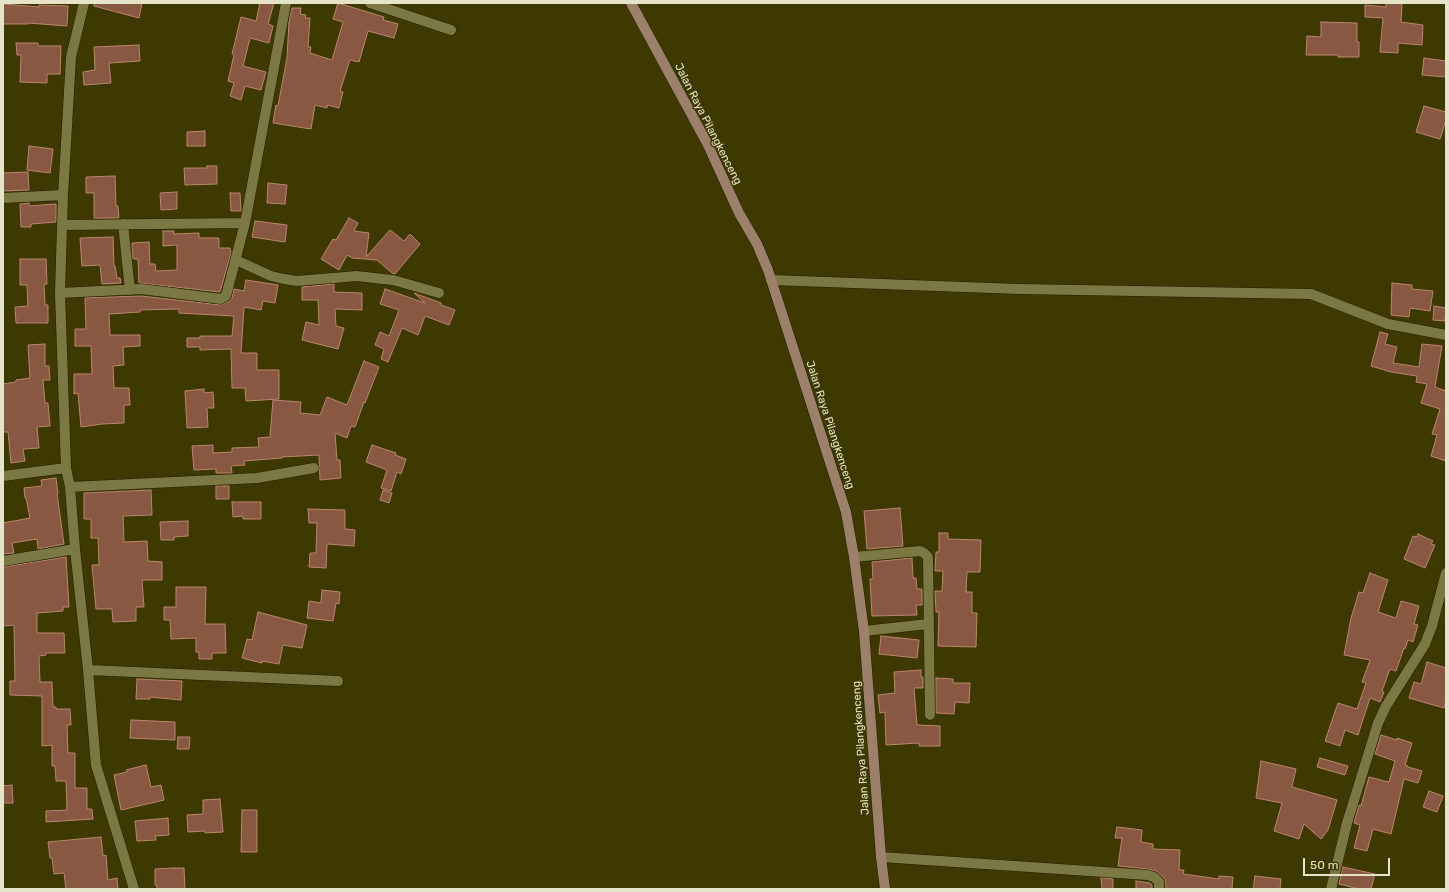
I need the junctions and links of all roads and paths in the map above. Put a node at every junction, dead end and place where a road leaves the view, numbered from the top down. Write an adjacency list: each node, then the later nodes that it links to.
1 (84, 3): 6 (street)
2 (286, 3): 8 (street)
3 (370, 3): 5 (street)
4 (631, 3): 12 (main road, Jalan Raya Pilangkenceng)
5 (452, 30)
6 (63, 195): 7 (street); 10 (street)
7 (3, 198)
8 (245, 223): 9 (street); 11 (street)
9 (123, 224): 10 (street); 13 (street)
10 (63, 225): 14 (street)
11 (236, 260): 13 (street); 15 (street)
12 (771, 280): 16 (street); 22 (main road, Jalan Raya Pilangkenceng)
13 (130, 290): 14 (street)
14 (60, 293): 17 (street)
15 (440, 293)
16 (1446, 335)
17 (66, 468): 19 (street); 20 (street)
18 (314, 468): 20 (street)
19 (3, 476)
20 (70, 486): 21 (street)
21 (75, 549): 23 (street); 27 (street)
22 (854, 557): 25 (street); 26 (main road, Jalan Raya Pilangkenceng)
23 (3, 561)
24 (1446, 573): 34 (street)
25 (928, 624): 26 (street); 29 (street)
26 (864, 631): 30 (main road, Jalan Raya Pilangkenceng)
27 (88, 670): 28 (street); 31 (street)
28 (338, 680)
29 (930, 715)
30 (881, 857): 32 (main road, Jalan Raya Pilangkenceng); 33 (street)
31 (134, 889)
32 (885, 889)
33 (1159, 889)
34 (1331, 889)

